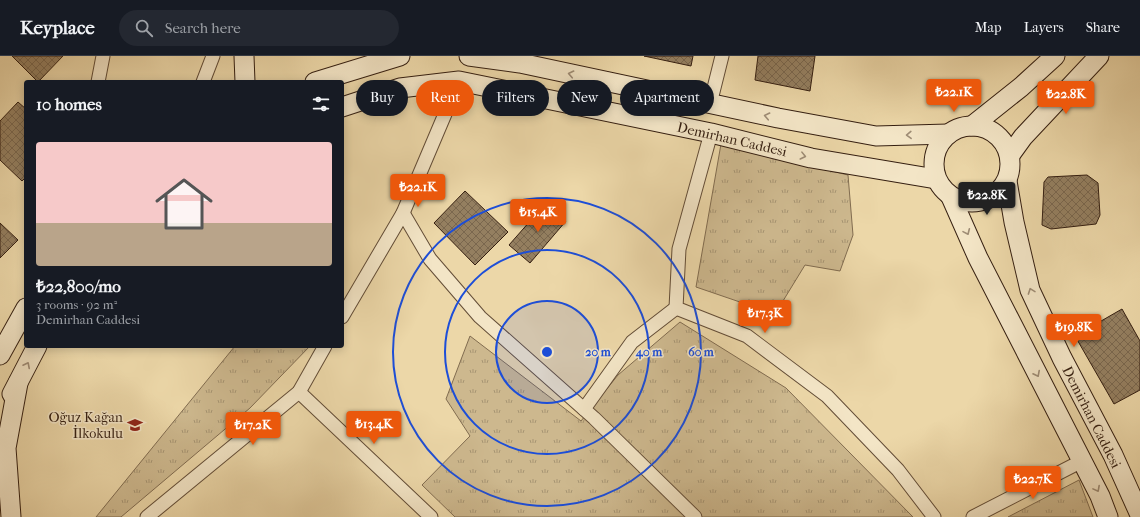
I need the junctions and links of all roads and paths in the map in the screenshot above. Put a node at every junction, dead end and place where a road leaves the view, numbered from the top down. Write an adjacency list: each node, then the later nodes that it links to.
1 (103, 56): 9 (street)
2 (213, 56): 10 (street)
3 (244, 56): 11 (main road)
4 (400, 56): 12 (main road)
5 (469, 56): 14 (main road, Demirhan Caddesi, one-way to 5)
6 (722, 56): 16 (street)
7 (1055, 56): 20 (main road)
8 (1099, 56): 23 (main road)
9 (98, 80)
10 (204, 80)
11 (245, 80)
12 (322, 80)
13 (474, 84): 21 (main road, Demirhan Caddesi)
14 (620, 85)
15 (416, 86): 18 (main road, Demirhan Caddesi)
16 (714, 88)
17 (714, 105): 22 (main road, Demirhan Caddesi, one-way to 17)
18 (344, 106)
19 (444, 116): 27 (street)
20 (972, 126): 22 (main road); 23 (main road)
21 (711, 133): 24 (main road, Demirhan Caddesi, one-way to 24); 28 (street)
22 (948, 134): 24 (main road)
23 (1010, 156): 25 (main road)
24 (936, 179): 26 (main road)
25 (1007, 181): 26 (main road); 39 (main road, Demirhan Caddesi, one-way to 25)
26 (950, 197): 38 (main road, Demirhan Caddesi, one-way to 38)
27 (403, 213): 30 (street); 36 (street)
28 (676, 308): 36 (street); 44 (street)
29 (24, 311): 31 (main road)
30 (344, 314)
31 (2, 347)
32 (36, 348): 34 (main road, one-way to 32)
33 (324, 348): 35 (street)
34 (18, 383): 37 (main road); 40 (main road)
35 (299, 392): 41 (street); 42 (street)
36 (584, 409): 43 (street)
37 (0, 417)
38 (1082, 461): 45 (street); 46 (main road, Demirhan Caddesi, one-way to 46)
39 (1140, 515)
40 (12, 517)
41 (147, 517)
42 (431, 517)
43 (695, 517)
44 (934, 517)
45 (973, 517)
46 (1108, 517)

